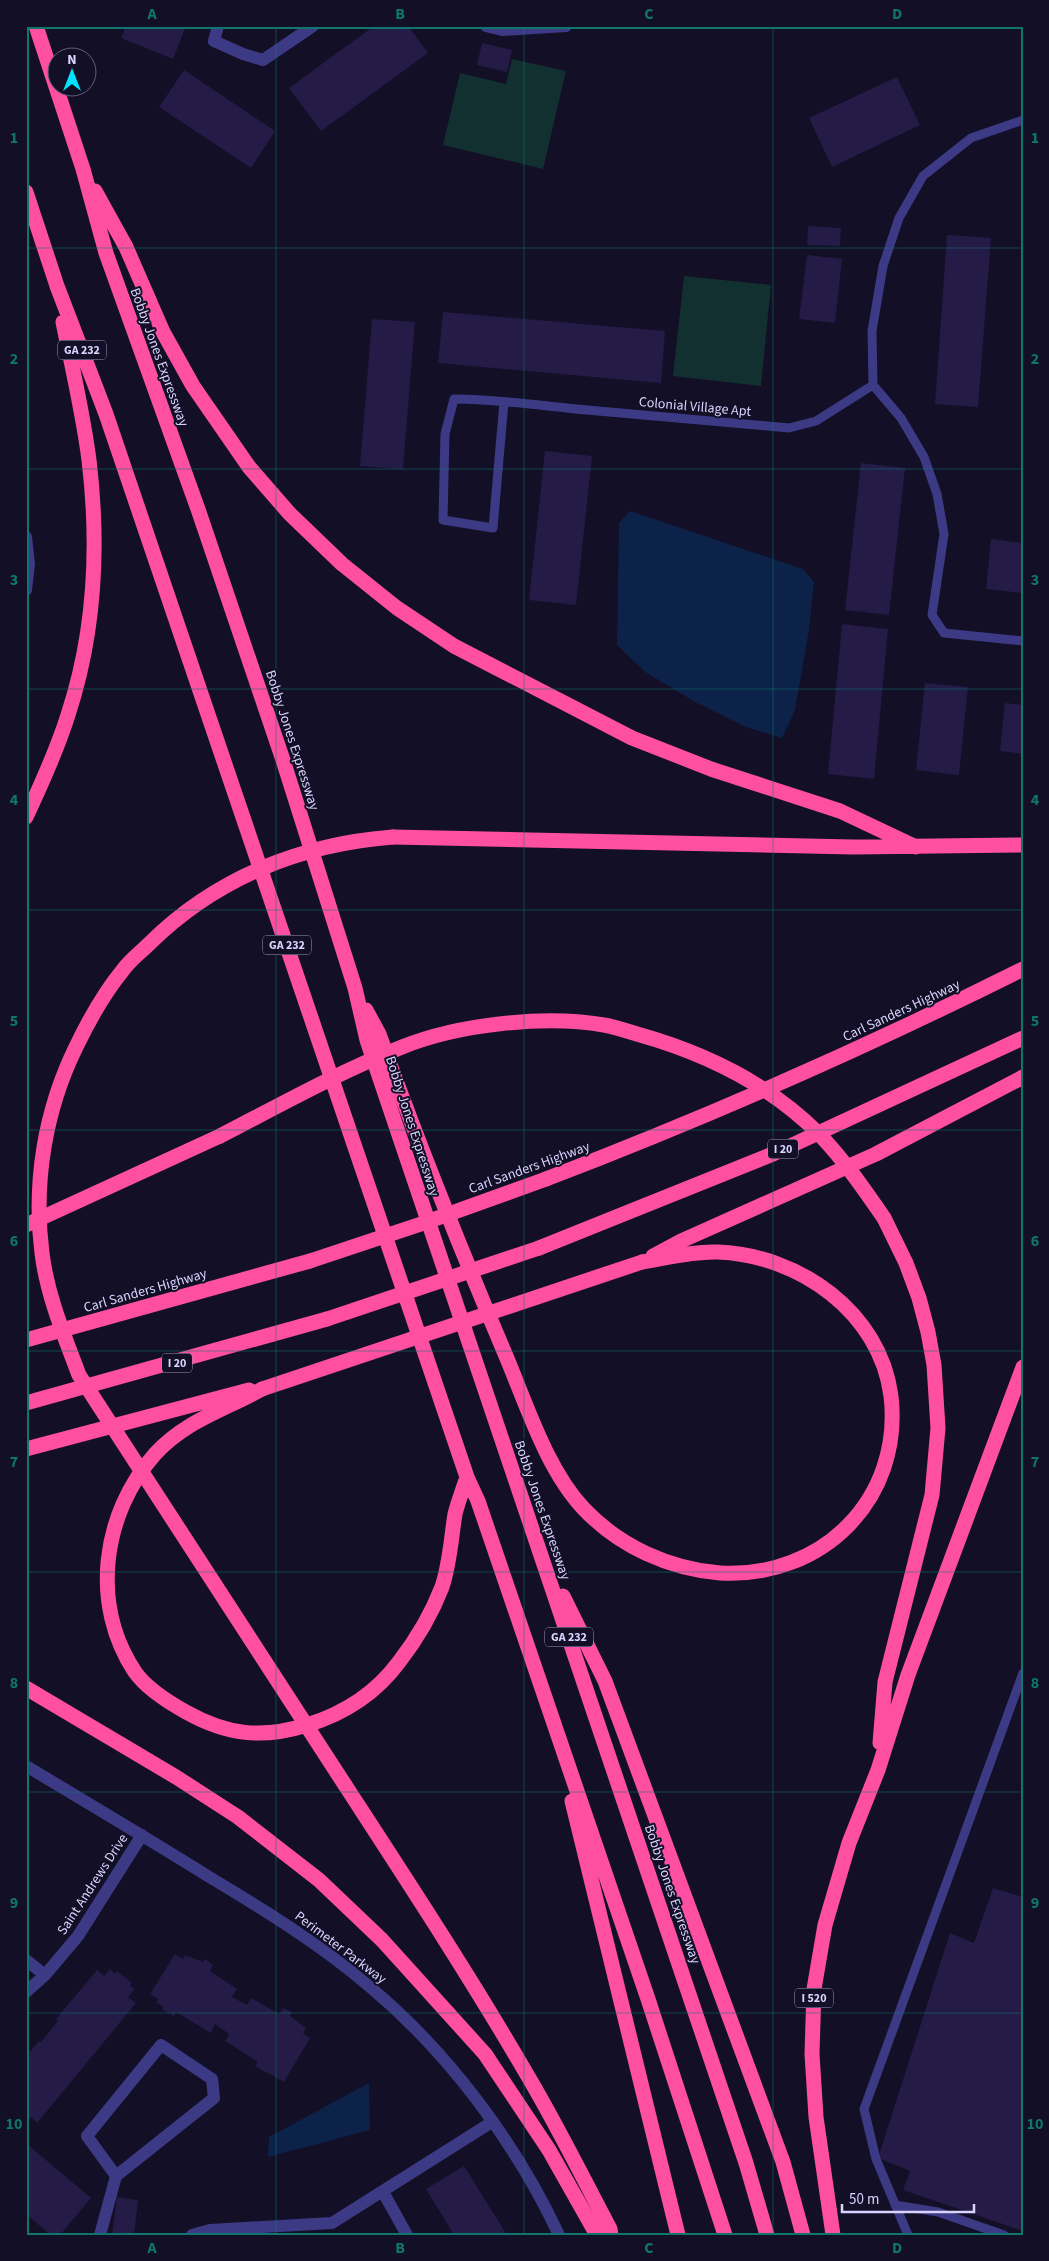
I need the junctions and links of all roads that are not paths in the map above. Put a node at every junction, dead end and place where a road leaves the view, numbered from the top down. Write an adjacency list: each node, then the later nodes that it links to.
1 (36, 26): 7 (highway, Bobby Jones Expressway / GA 232)
2 (218, 26): 3 (street)
3 (313, 26)
4 (486, 26): 5 (street)
5 (566, 26)
6 (1023, 120): 10 (lane)
7 (83, 169): 17 (highway); 19 (highway, Bobby Jones Expressway / GA 232)
8 (26, 192): 9 (highway, GA 232)
9 (57, 286): 15 (highway); 29 (highway, GA 232)
10 (873, 385): 11 (lane, Colonial Village Apt); 14 (lane)
11 (504, 402): 11 (lane, Colonial Village Apt)
12 (26, 536): 13 (street)
13 (26, 590)
14 (1023, 641)
15 (26, 816)
16 (1023, 845): 17 (highway)
17 (916, 847): 49 (highway, bridge)
18 (1023, 969): 24 (highway, Carl Sanders Highway, bridge)
19 (355, 988): 23 (highway); 30 (highway, Bobby Jones Expressway / GA 232)
20 (1023, 1038): 27 (highway, I 20, bridge)
21 (1023, 1077): 23 (highway)
22 (26, 1225): 35 (highway, bridge)
23 (642, 1262): 26 (highway, bridge)
24 (26, 1340)
25 (1023, 1367): 35 (highway)
26 (262, 1389): 28 (highway); 29 (highway)
27 (26, 1403)
28 (26, 1449)
29 (467, 1477): 33 (highway, GA 232)
30 (536, 1540): 52 (highway, Bobby Jones Expressway / GA 232); 53 (highway)
31 (1023, 1672): 43 (lane)
32 (26, 1688): 48 (highway)
33 (548, 1704): 50 (highway); 51 (highway, GA 232)
34 (26, 1766): 36 (street, Perimeter Parkway)
35 (878, 1770): 54 (highway, I 520)
36 (142, 1835): 38 (street, Saint Andrews Drive); 40 (street, Perimeter Parkway)
37 (26, 1960): 38 (street)
38 (45, 1975): 39 (street, Saint Andrews Drive)
39 (26, 1992)
40 (492, 2122): 42 (street); 47 (street, Perimeter Parkway)
41 (116, 2176): 41 (street); 44 (street)
42 (383, 2192): 45 (street); 46 (street)
43 (895, 2205): 55 (lane); 56 (lane)
44 (100, 2235)
45 (192, 2235)
46 (407, 2235)
47 (559, 2235)
48 (597, 2235)
49 (611, 2235)
50 (678, 2235)
51 (724, 2235)
52 (768, 2235)
53 (803, 2235)
54 (833, 2235)
55 (908, 2235)
56 (1004, 2235)

